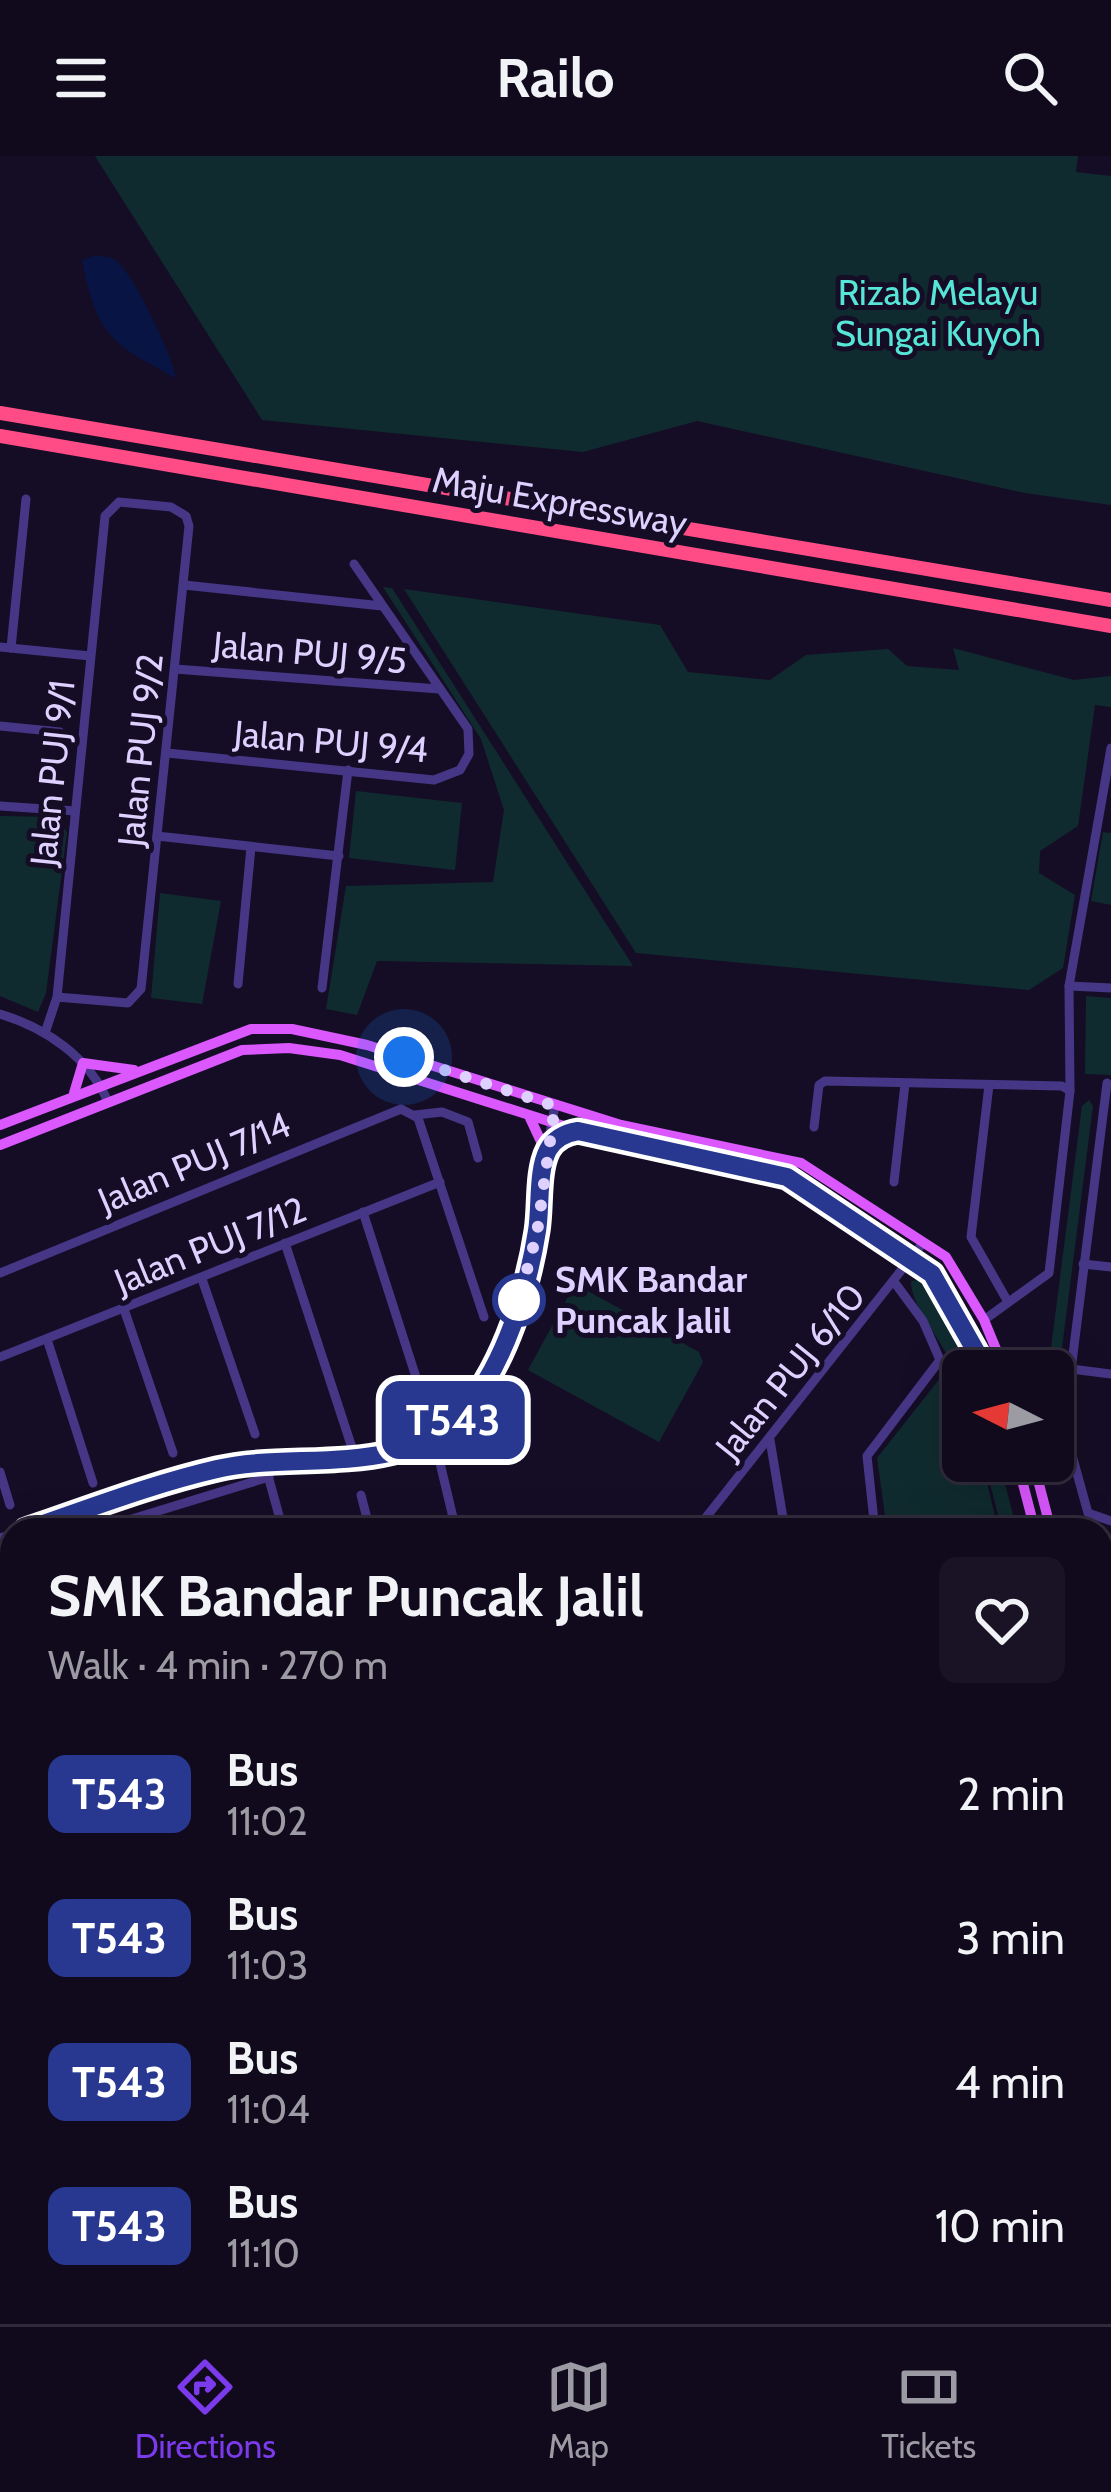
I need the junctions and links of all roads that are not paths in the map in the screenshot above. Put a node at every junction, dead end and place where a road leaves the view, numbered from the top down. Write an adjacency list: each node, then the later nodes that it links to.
1 (0, 413): 7 (highway, Maju Expressway)
2 (0, 436): 9 (highway, Maju Expressway)
3 (26, 499): 10 (street)
4 (105, 515): 6 (street, Jalan PUJ 9/2); 11 (street, Jalan PUJ 9/1)
5 (353, 564): 8 (street, Jalan PUJ 9/4)
6 (184, 585): 8 (street); 12 (street, Jalan PUJ 9/2)
7 (1111, 600)
8 (382, 606): 13 (street, Jalan PUJ 9/4)
9 (1111, 626)
10 (5, 647): 11 (street)
11 (90, 656): 20 (street, Jalan PUJ 9/1)
12 (175, 669): 13 (street, Jalan PUJ 9/5); 17 (street, Jalan PUJ 9/2)
13 (440, 689): 18 (street, Jalan PUJ 9/4)
14 (0, 726): 15 (street)
15 (60, 732)
16 (1111, 748): 25 (street)
17 (167, 753): 18 (street, Jalan PUJ 9/4); 21 (street, Jalan PUJ 9/2)
18 (348, 770): 23 (street)
19 (0, 806): 20 (street)
20 (75, 812): 28 (street, Jalan PUJ 9/1)
21 (158, 836): 22 (street); 28 (street, Jalan PUJ 9/2)
22 (251, 847): 23 (street); 24 (street)
23 (339, 856): 26 (street)
24 (238, 984)
25 (1069, 986): 27 (street); 37 (street)
26 (322, 988)
27 (1111, 988)
28 (57, 997): 30 (street, Jalan PUJ 9/1)
29 (0, 1014): 30 (street)
30 (45, 1034): 31 (street)
31 (83, 1063): 32 (main road); 33 (street); 38 (main road)
32 (140, 1070): 33 (main road); 40 (main road)
33 (101, 1084): 38 (main road); 39 (street)
34 (905, 1084): 36 (street); 45 (street); 51 (street)
35 (1107, 1084): 52 (street)
36 (989, 1085): 37 (street); 63 (street)
37 (1070, 1091): 63 (street)
38 (73, 1096): 44 (main road)
39 (108, 1102): 42 (main road); 47 (main road)
40 (555, 1106): 43 (street); 56 (main road)
41 (413, 1113): 49 (street); 50 (street); 60 (street, Jalan PUJ 7/14)
42 (526, 1114): 43 (main road); 48 (main road)
43 (551, 1123): 46 (main road); 48 (street)
44 (0, 1125)
45 (814, 1127)
46 (578, 1131): 48 (main road); 57 (main road)
47 (0, 1144)
48 (546, 1152): 79 (street)
49 (478, 1158)
50 (440, 1182): 54 (street, Jalan PUJ 7/12); 65 (street)
51 (894, 1182)
52 (1094, 1193): 53 (street); 58 (street)
53 (1111, 1196)
54 (362, 1212): 55 (street, Jalan PUJ 7/12); 74 (street)
55 (285, 1243): 61 (street, Jalan PUJ 7/12); 79 (street)
56 (922, 1244): 57 (street, Jalan PUJ 6/10); 66 (main road)
57 (911, 1260): 62 (street, Jalan PUJ 6/10); 68 (main road)
58 (1083, 1264): 59 (street); 70 (street)
59 (1111, 1267)
60 (0, 1273)
61 (202, 1280): 64 (street, Jalan PUJ 7/12); 75 (street)
62 (895, 1283): 76 (street, Jalan PUJ 6/10); 96 (street)
63 (1008, 1303): 66 (street)
64 (124, 1309): 67 (street, Jalan PUJ 7/12); 77 (street)
65 (484, 1317)
66 (984, 1320): 69 (main road)
67 (47, 1340): 71 (street, Jalan PUJ 7/12); 86 (street)
68 (975, 1350)
69 (996, 1350)
70 (1073, 1350)
71 (0, 1357)
72 (1074, 1369): 73 (street)
73 (1111, 1374)
74 (423, 1399)
75 (255, 1434)
76 (770, 1440): 94 (street, Jalan PUJ 6/10); 95 (street)
77 (173, 1453)
78 (264, 1460): 79 (street); 83 (street); 89 (street)
79 (356, 1460)
80 (440, 1462): 93 (street)
81 (1074, 1468): 99 (street)
82 (0, 1472): 88 (street)
83 (269, 1478): 90 (street); 91 (street)
84 (1022, 1482): 97 (main road)
85 (1038, 1482): 98 (main road)
86 (93, 1483)
87 (361, 1495): 92 (street)
88 (10, 1505)
89 (63, 1518)
90 (137, 1518)
91 (280, 1518)
92 (367, 1518)
93 (453, 1518)
94 (707, 1518)
95 (783, 1518)
96 (874, 1518)
97 (1032, 1518)
98 (1048, 1518)
99 (1094, 1518)

